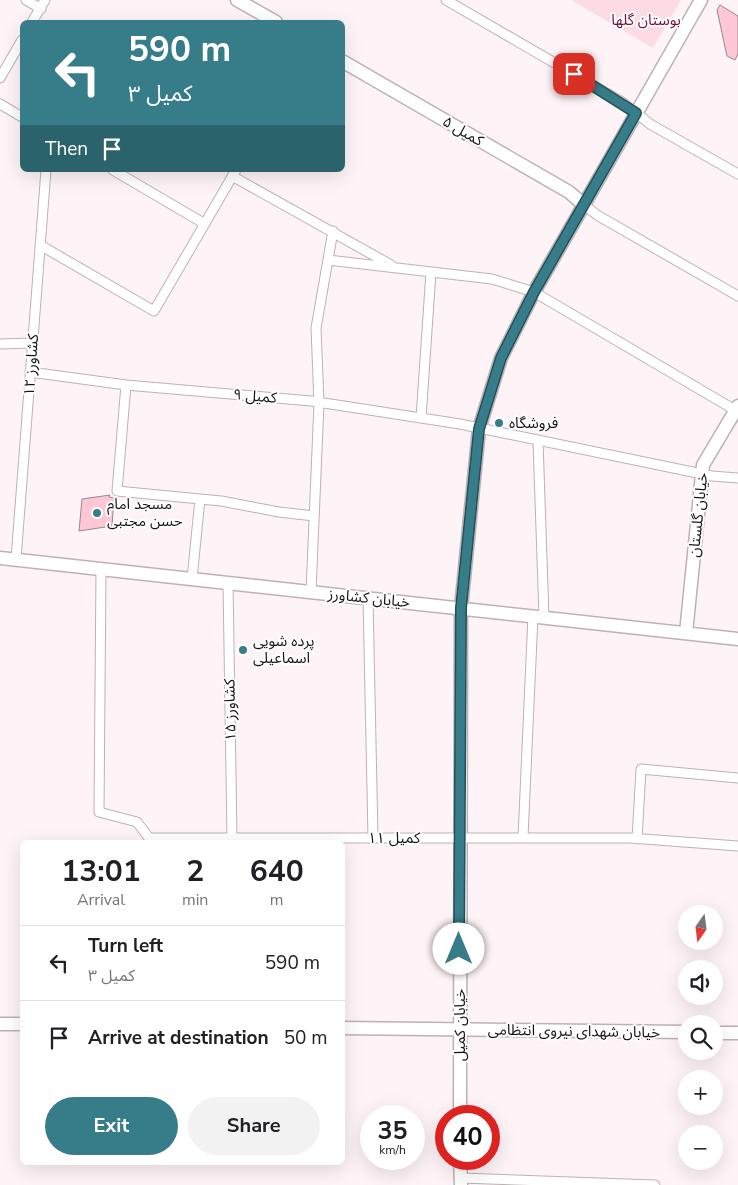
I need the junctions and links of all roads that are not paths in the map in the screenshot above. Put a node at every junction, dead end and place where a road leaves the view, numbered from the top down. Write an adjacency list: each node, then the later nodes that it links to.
1 (26, 0): 6 (street)
2 (46, 0): 6 (street)
3 (237, 0): 8 (street)
4 (446, 0): 13 (street)
5 (701, 0): 13 (street, خیابان کمیل)
6 (40, 9): 7 (street)
7 (33, 20)
8 (272, 20)
9 (20, 43): 11 (street)
10 (345, 63): 19 (street, کمیل ۵)
11 (0, 78)
12 (0, 104): 14 (street)
13 (636, 113): 18 (street); 19 (street, خیابان کمیل)
14 (20, 116)
15 (46, 172): 22 (street, کشاورز ۱۲)
16 (117, 172): 20 (street)
17 (234, 173): 20 (street); 21 (street)
18 (738, 174)
19 (583, 204): 26 (street, خیابان کمیل); 27 (street)
20 (205, 224): 22 (street)
21 (333, 231): 23 (street); 24 (street)
22 (40, 245): 28 (street, کشاورز ۱۲)
23 (328, 260): 24 (street); 32 (street)
24 (395, 268): 25 (street)
25 (431, 272): 26 (street); 34 (street)
26 (534, 292): 33 (street); 35 (street, خیابان کمیل)
27 (738, 296)
28 (32, 343): 29 (street); 30 (street, کشاورز ۱۲)
29 (0, 344)
30 (30, 372): 31 (street, کمیل ۹); 42 (street, کشاورز ۱۲)
31 (126, 385): 32 (street, کمیل ۹); 39 (street)
32 (319, 402): 34 (street, کمیل ۹); 40 (street)
33 (737, 408): 37 (street, خیابان گلستان)
34 (421, 418): 35 (street, کمیل ۹)
35 (479, 429): 36 (street, کمیل ۹); 48 (street, خیابان کمیل)
36 (538, 441): 37 (street, کمیل ۹); 49 (street)
37 (702, 473): 38 (street, کمیل ۹); 50 (street, خیابان گلستان)
38 (738, 478)
39 (200, 499): 40 (street); 44 (street)
40 (314, 516): 46 (street)
41 (0, 558): 42 (street, خیابان کشاورز)
42 (16, 559): 43 (street, خیابان کشاورز)
43 (101, 569): 44 (street, خیابان کشاورز); 54 (street, کمیل ۱۱)
44 (192, 579): 45 (street, خیابان کشاورز)
45 (228, 583): 46 (street, خیابان کشاورز); 54 (street, کشاورز ۱۵)
46 (310, 592): 47 (street, خیابان کشاورز)
47 (368, 598): 48 (street, خیابان کشاورز); 55 (street)
48 (461, 608): 49 (street, خیابان کشاورز); 56 (street, خیابان کمیل)
49 (538, 617): 50 (street, خیابان کشاورز); 53 (street)
50 (686, 633): 51 (street, خیابان کشاورز)
51 (738, 639)
52 (738, 778): 57 (street)
53 (523, 837): 56 (street, کمیل ۱۱); 57 (street, کمیل ۱۱)
54 (232, 838): 55 (street, کمیل ۱۱)
55 (373, 838): 56 (street, کمیل ۱۱)
56 (459, 838): 62 (street, خیابان کمیل)
57 (637, 839): 58 (street, کمیل ۱۱)
58 (738, 846)
59 (0, 1024): 60 (street)
60 (20, 1024)
61 (345, 1028): 62 (street, خیابان شهدای نیروی انتظامی)
62 (460, 1030): 63 (street, خیابان شهدای نیروی انتظامی); 66 (street, خیابان کمیل)
63 (678, 1032)
64 (723, 1033): 65 (street)
65 (738, 1033)
66 (460, 1105)
67 (461, 1181): 68 (street)
68 (651, 1184)

